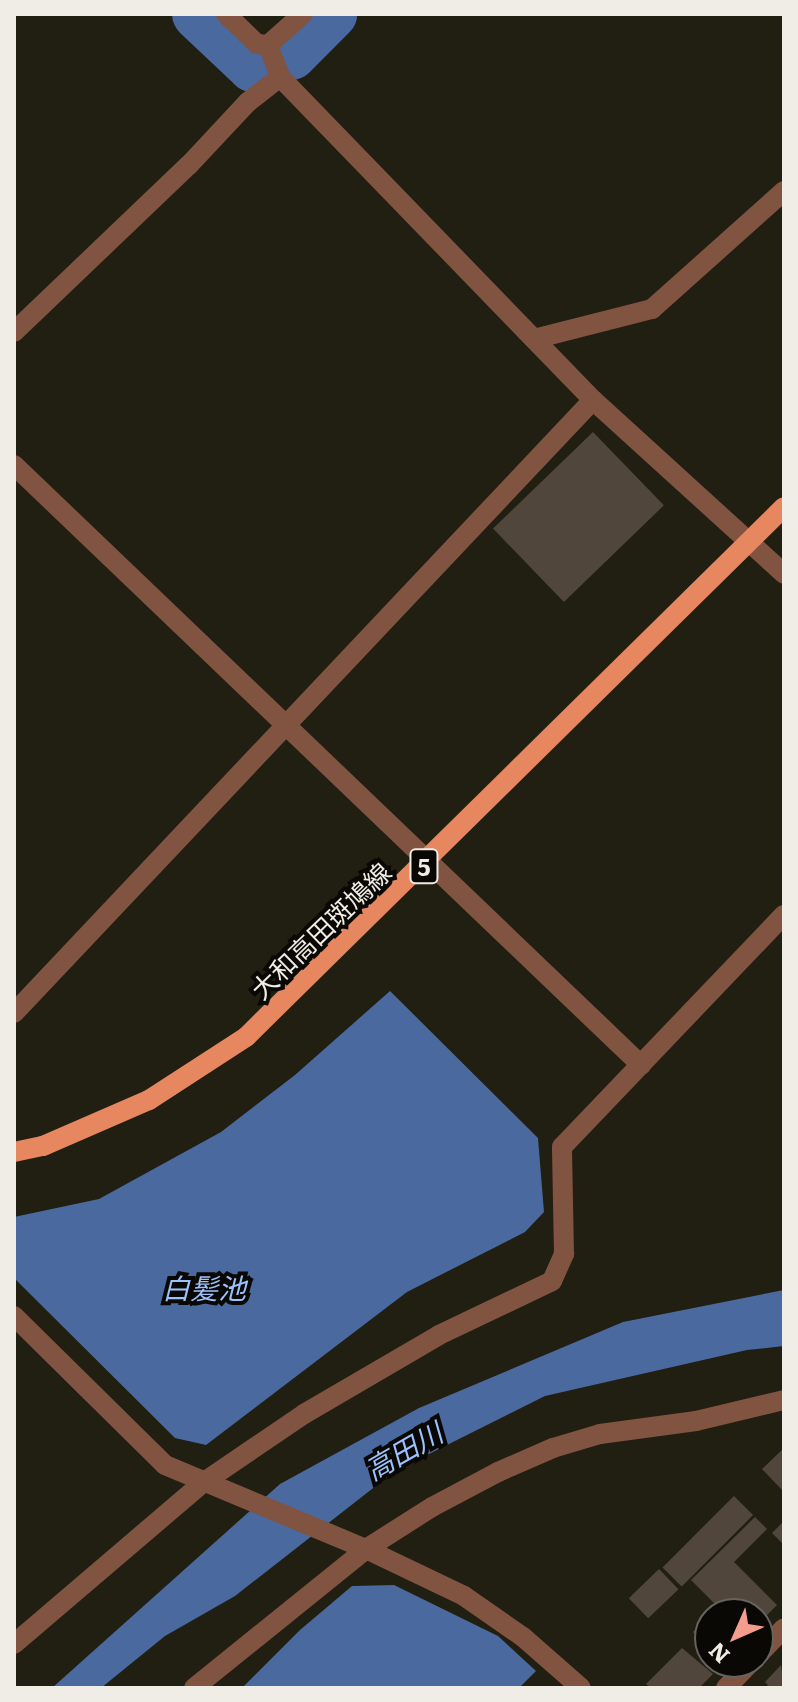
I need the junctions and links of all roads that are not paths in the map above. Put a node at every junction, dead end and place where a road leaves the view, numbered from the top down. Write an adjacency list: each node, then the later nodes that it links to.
1 (226, 14): 3 (street)
2 (303, 14): 3 (street)
3 (269, 49): 4 (street)
4 (280, 77): 6 (street); 7 (street)
5 (784, 191): 7 (street)
6 (14, 332)
7 (534, 339): 8 (street)
8 (593, 400): 11 (street); 13 (street)
9 (14, 465): 13 (street)
10 (784, 507): 11 (main road, 大和高田斑鳩線 / 5)
11 (749, 542): 12 (street); 14 (main road, 大和高田斑鳩線 / 5)
12 (784, 574)
13 (285, 726): 14 (street); 16 (street)
14 (426, 863): 17 (street); 18 (main road, 大和高田斑鳩線 / 5)
15 (784, 915): 17 (street)
16 (14, 1013)
17 (641, 1065): 21 (street)
18 (14, 1152)
19 (14, 1316): 21 (street)
20 (784, 1400): 22 (street)
21 (204, 1482): 22 (street); 23 (street)
22 (366, 1549): 24 (street); 25 (street)
23 (14, 1644)
24 (194, 1688)
25 (581, 1688)

